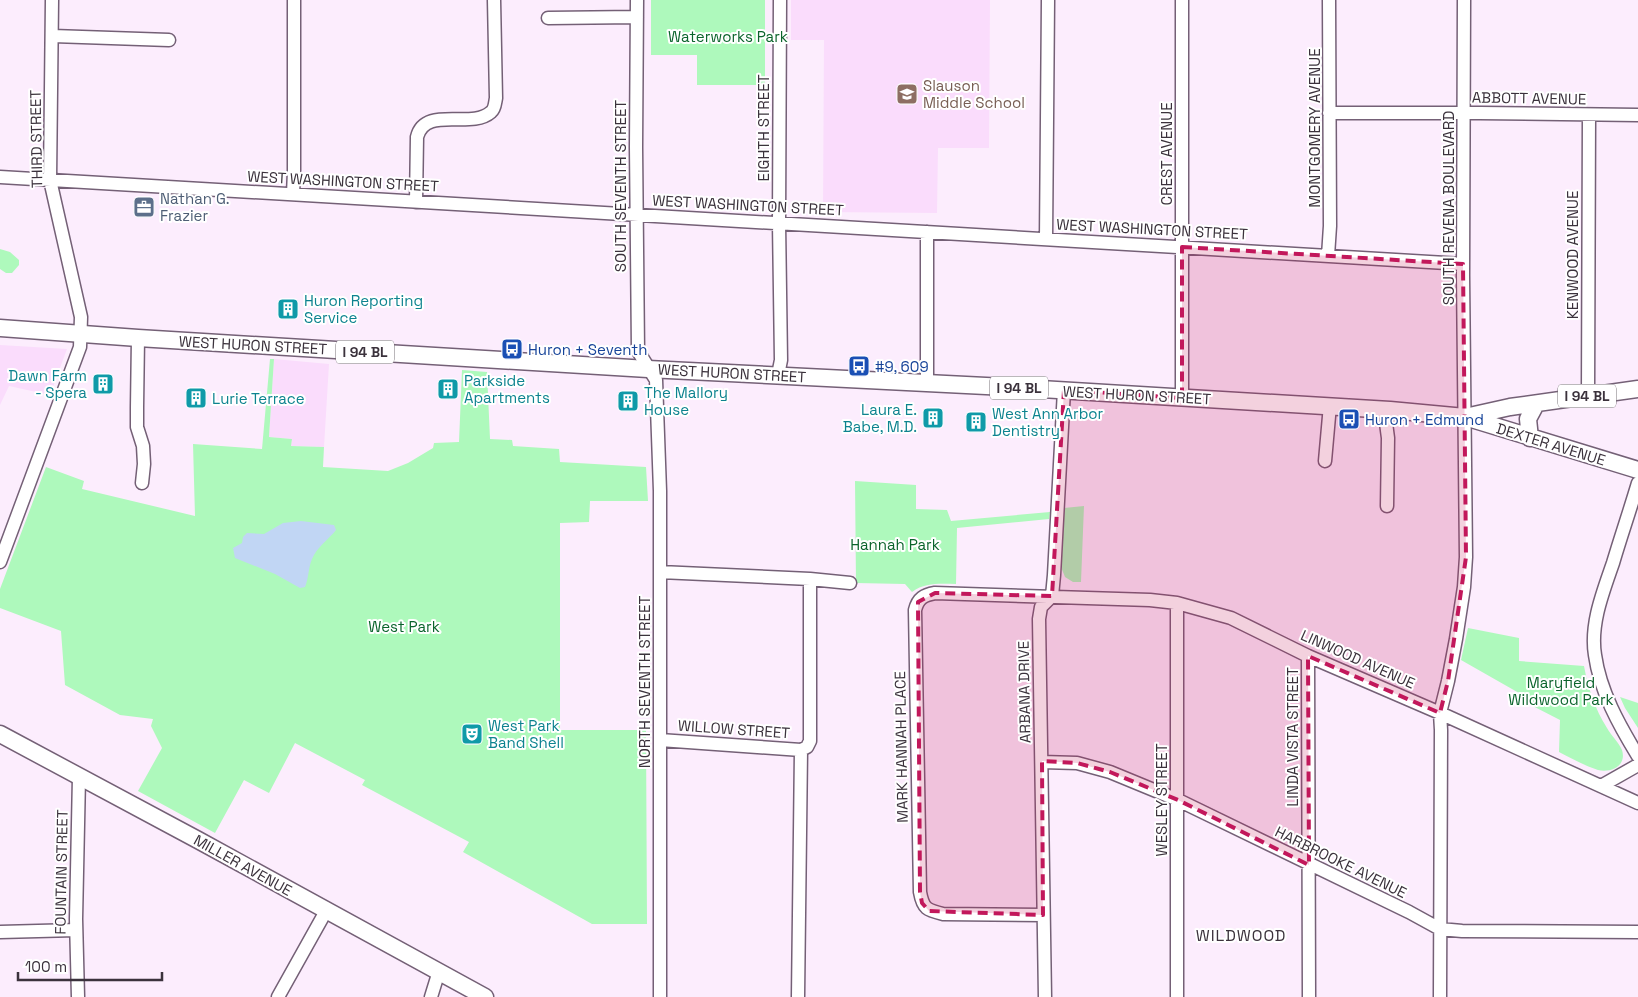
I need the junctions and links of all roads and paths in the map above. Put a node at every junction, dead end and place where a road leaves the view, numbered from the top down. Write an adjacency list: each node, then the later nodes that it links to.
1 (52, 0): 12 (street, THIRD STREET)
2 (294, 0): 20 (street)
3 (494, 0): 21 (street)
4 (637, 0): 10 (street, SOUTH SEVENTH STREET)
5 (780, 0): 23 (street, EIGHTH STREET)
6 (1048, 0): 25 (street)
7 (1182, 0): 26 (street, CREST AVENUE)
8 (1329, 0): 15 (street, MONTGOMERY AVENUE)
9 (1464, 0): 14 (street, SOUTH REVENA BOULEVARD)
10 (637, 17): 11 (street); 22 (street, SOUTH SEVENTH STREET)
11 (548, 18)
12 (53, 36): 13 (street); 19 (street, THIRD STREET)
13 (169, 40)
14 (1464, 113): 15 (street, ABBOTT AVENUE); 16 (street, ABBOTT AVENUE); 28 (street, SOUTH REVENA BOULEVARD)
15 (1329, 114): 27 (street, MONTGOMERY AVENUE)
16 (1589, 115): 17 (street, ABBOTT AVENUE); 37 (street, KENWOOD AVENUE)
17 (1638, 115)
18 (0, 177): 19 (street, WEST WASHINGTON STREET)
19 (50, 180): 20 (street, WEST WASHINGTON STREET); 30 (street, THIRD STREET)
20 (293, 194): 21 (street, WEST WASHINGTON STREET)
21 (416, 202): 22 (street, WEST WASHINGTON STREET)
22 (637, 215): 23 (street, WEST WASHINGTON STREET); 32 (street, SOUTH SEVENTH STREET)
23 (779, 223): 24 (street, WEST WASHINGTON STREET); 33 (street, EIGHTH STREET)
24 (927, 232): 25 (street, WEST WASHINGTON STREET); 34 (street)
25 (1046, 239): 26 (street, WEST WASHINGTON STREET)
26 (1182, 247): 27 (street, WEST WASHINGTON STREET); 38 (street, CREST AVENUE)
27 (1328, 256): 28 (street, WEST WASHINGTON STREET)
28 (1463, 264): 42 (street, SOUTH REVENA BOULEVARD)
29 (0, 328): 30 (main road, WEST HURON STREET / I 94 BL)
30 (81, 334): 31 (main road, WEST HURON STREET / I 94 BL); 49 (street, THIRD STREET)
31 (138, 338): 32 (main road, WEST HURON STREET / I 94 BL); 46 (street)
32 (648, 370): 33 (main road, WEST HURON STREET / I 94 BL); 50 (street, NORTH SEVENTH STREET)
33 (778, 375): 34 (main road, WEST HURON STREET / I 94 BL)
34 (927, 383): 36 (main road, WEST HURON STREET / I 94 BL)
35 (1638, 389): 37 (main road, I 94 BL)
36 (1064, 390): 38 (main road, WEST HURON STREET / I 94 BL); 53 (street, ARBANA DRIVE)
37 (1588, 396): 39 (main road, I 94 BL)
38 (1182, 398): 40 (main road, WEST HURON STREET / I 94 BL)
39 (1536, 404): 42 (main road, I 94 BL); 43 (main road)
40 (1330, 406): 41 (main road, WEST HURON STREET / I 94 BL); 44 (street)
41 (1390, 410): 42 (main road, WEST HURON STREET / I 94 BL); 48 (street)
42 (1465, 417): 43 (main road, DEXTER AVENUE); 56 (street, SOUTH REVENA BOULEVARD)
43 (1530, 438): 45 (main road, DEXTER AVENUE)
44 (1325, 461)
45 (1638, 470)
46 (142, 483)
47 (1638, 483): 60 (street)
48 (1387, 506)
49 (0, 562)
50 (660, 572): 51 (street); 58 (street, NORTH SEVENTH STREET)
51 (810, 579): 52 (street); 59 (street)
52 (850, 583)
53 (1052, 596): 54 (street, LINWOOD AVENUE); 61 (street, ARBANA DRIVE); 69 (street, MARK HANNAH PLACE)
54 (1177, 602): 55 (street, LINWOOD AVENUE); 65 (street, WESLEY STREET)
55 (1308, 656): 56 (street, LINWOOD AVENUE); 67 (street, LINDA VISTA STREET)
56 (1440, 712): 64 (street, LINWOOD AVENUE); 70 (street, SOUTH REVENA BOULEVARD)
57 (0, 734): 63 (main road, MILLER AVENUE)
58 (660, 740): 59 (street, WILLOW STREET); 79 (street, NORTH SEVENTH STREET)
59 (801, 750): 80 (street, WILLOW STREET)
60 (1638, 756)
61 (1042, 762): 65 (street, HARBROOKE AVENUE); 69 (street, ARBANA DRIVE)
62 (1638, 765): 64 (street)
63 (79, 777): 68 (main road, MILLER AVENUE); 71 (street, FOUNTAIN STREET)
64 (1601, 786): 66 (street, LINWOOD AVENUE)
65 (1178, 800): 67 (street, HARBROOKE AVENUE); 82 (street, WESLEY STREET)
66 (1638, 803)
67 (1309, 864): 70 (street, HARBROOKE AVENUE); 83 (street, LINDA VISTA STREET)
68 (326, 911): 74 (main road, MILLER AVENUE); 76 (street)
69 (1043, 915): 81 (street, ARBANA DRIVE)
70 (1440, 929): 73 (street, HARBROOKE AVENUE); 84 (street, SOUTH REVENA BOULEVARD)
71 (76, 930): 72 (street); 75 (street, FOUNTAIN STREET)
72 (0, 932)
73 (1638, 932)
74 (439, 971): 77 (street); 78 (main road, MILLER AVENUE)
75 (78, 997)
76 (278, 997)
77 (431, 997)
78 (485, 997)
79 (660, 997)
80 (798, 997)
81 (1045, 997)
82 (1177, 997)
83 (1309, 997)
84 (1440, 997)

